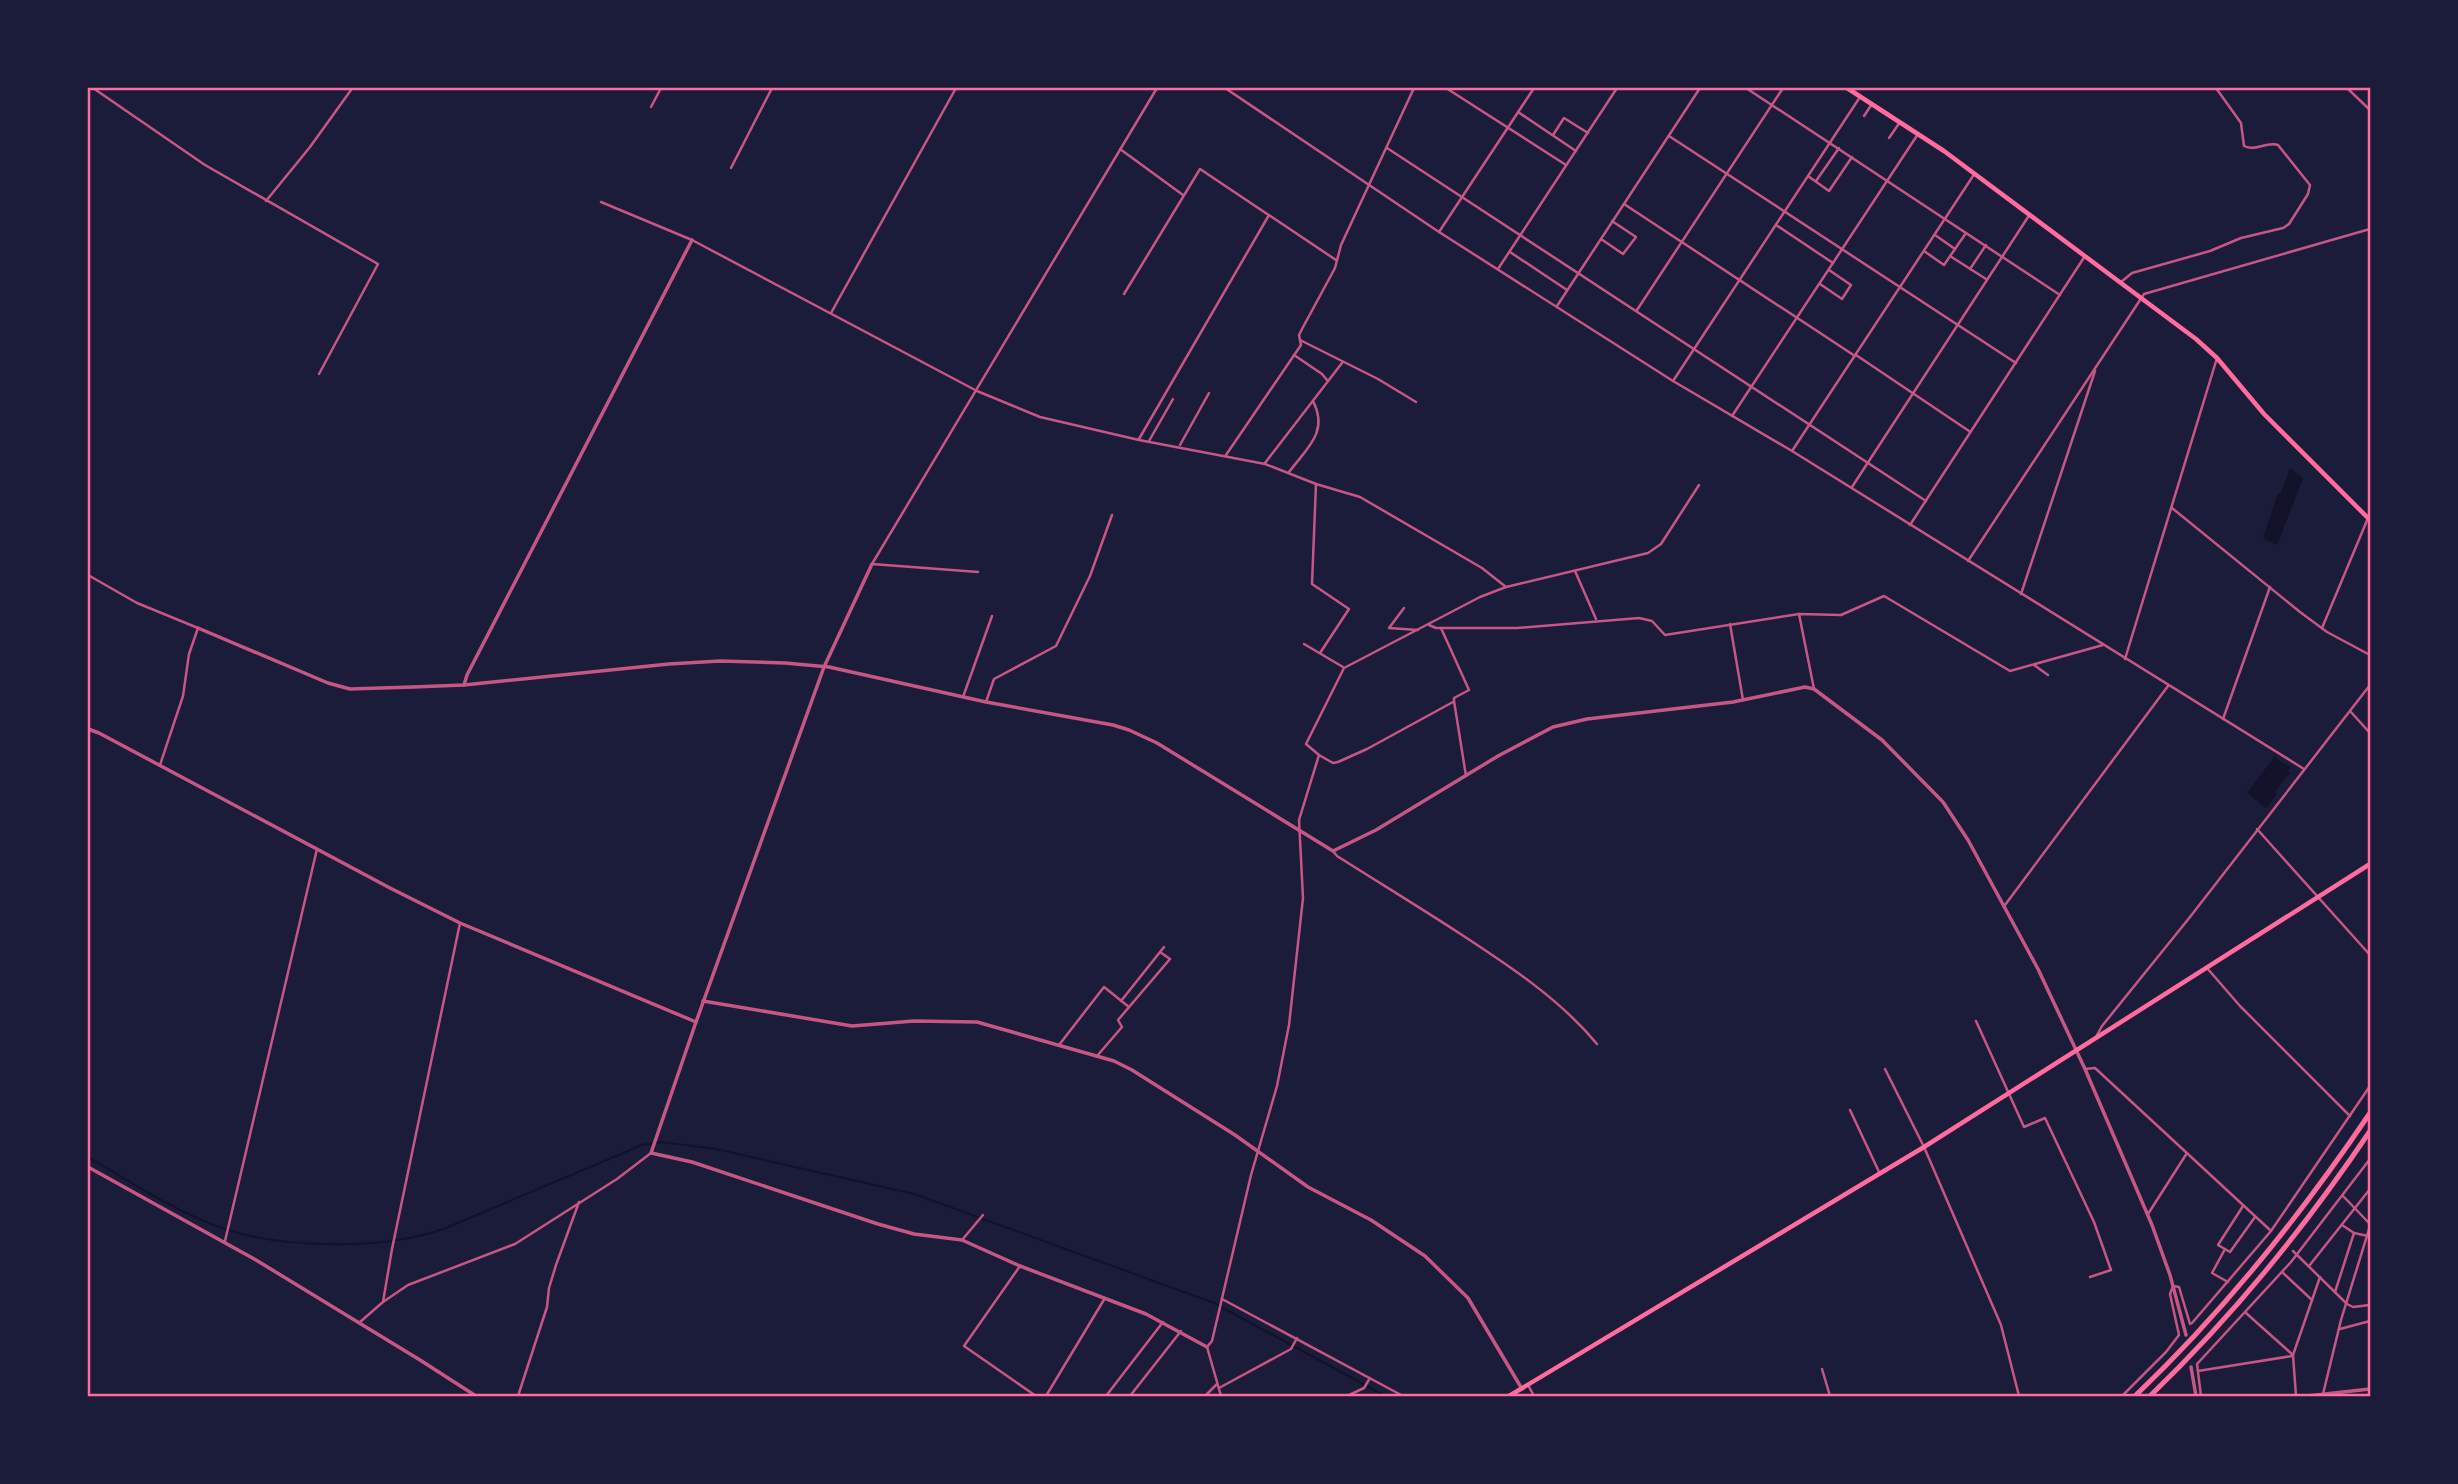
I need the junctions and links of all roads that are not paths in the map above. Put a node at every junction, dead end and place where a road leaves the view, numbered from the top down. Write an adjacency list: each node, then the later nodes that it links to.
1 (93, 88): 48 (street)
2 (661, 88): 21 (street)
3 (772, 88): 39 (street)
4 (956, 88): 90 (street)
5 (1157, 88): 35 (street)
6 (1225, 88): 45 (street)
7 (1414, 88): 33 (street)
8 (1446, 88): 26 (street)
9 (1534, 88): 23 (street)
10 (1617, 88): 27 (street)
11 (1700, 88): 30 (street)
12 (1746, 88): 19 (street)
13 (1783, 88): 19 (street)
14 (1847, 88): 18 (main road)
15 (2216, 88): 81 (street)
16 (2347, 88): 22 (street)
17 (351, 90): 48 (street)
18 (1861, 97): 20 (main road); 32 (street)
19 (1772, 104): 32 (street); 40 (street)
20 (1872, 104): 24 (street); 25 (main road)
21 (651, 107)
22 (2370, 109)
23 (1518, 112): 26 (street); 29 (street)
24 (1864, 116)
25 (1900, 122): 28 (main road); 31 (street)
26 (1508, 128): 38 (street); 47 (street)
27 (1588, 133): 29 (street); 36 (street)
28 (1918, 134): 41 (main road); 43 (street)
29 (1553, 135): 36 (street)
30 (1669, 136): 40 (street); 50 (street)
31 (1889, 138)
32 (1830, 142): 34 (street); 42 (street)
33 (1387, 148): 45 (street); 47 (street)
34 (1839, 148): 37 (street); 44 (street)
35 (1120, 149): 46 (street); 105 (street)
36 (1576, 151): 38 (street)
37 (1852, 157): 43 (street); 44 (street)
38 (1566, 165): 61 (street)
39 (731, 168)
40 (1727, 173): 51 (street); 64 (street)
41 (1975, 173): 52 (main road); 54 (street)
42 (1808, 176): 44 (street); 51 (street)
43 (1887, 180): 54 (street); 66 (street)
44 (1816, 181)
45 (1370, 186): 58 (street); 73 (street)
46 (1184, 195): 53 (street); 85 (street)
47 (1462, 197): 58 (street); 61 (street)
48 (266, 201): 101 (street)
49 (601, 202): 63 (street)
50 (1624, 204): 55 (street); 64 (street)
51 (1785, 211): 56 (street); 66 (street)
52 (2030, 214): 71 (main road); 72 (street)
53 (1269, 215): 73 (street); 114 (street)
54 (1945, 219): 59 (street); 60 (street)
55 (1612, 221): 62 (street); 62 (street)
56 (1776, 225): 74 (street); 79 (street)
57 (2371, 229): 87 (street)
58 (1438, 232): 75 (street)
59 (1966, 233): 65 (street); 67 (street)
60 (1935, 234): 67 (street); 68 (street)
61 (1521, 235): 69 (street); 78 (street)
62 (1601, 239): 78 (street)
63 (692, 240): 90 (street); 157 (street)
64 (1681, 242): 79 (street); 89 (street)
65 (1986, 245): 72 (street); 76 (street)
66 (1843, 249): 74 (street); 83 (street)
67 (1955, 249): 70 (street)
68 (1924, 251): 70 (street); 83 (street)
69 (1510, 252): 75 (street); 84 (street)
70 (1950, 256): 76 (street)
71 (2085, 256): 81 (main road); 86 (street)
72 (2002, 257): 80 (street); 86 (street)
73 (1336, 260): 93 (street)
74 (1833, 263): 77 (street)
75 (1498, 269): 88 (street)
76 (1970, 269): 80 (street)
77 (1829, 270): 82 (street); 82 (street)
78 (1578, 273): 84 (street); 89 (street)
79 (1740, 280): 91 (street); 94 (street)
80 (1987, 280): 92 (street)
81 (2121, 282): 87 (main road)
82 (1820, 284): 91 (street)
83 (1900, 287): 92 (street); 96 (street)
84 (1567, 290): 88 (street)
85 (1124, 295)
86 (2060, 295): 99 (street)
87 (2141, 297): 97 (main road); 100 (street)
88 (1557, 306): 103 (street)
89 (1636, 311): 94 (street)
90 (831, 313): 105 (street)
91 (1797, 318): 96 (street); 104 (street)
92 (1957, 324): 99 (street); 107 (street)
93 (1300, 340): 95 (street); 98 (street)
94 (1695, 348): 103 (street); 104 (street)
95 (1294, 355): 102 (street); 118 (street)
96 (1855, 356): 107 (street); 112 (street)
97 (2217, 358): 126 (street); 128 (main road)
98 (1342, 363): 102 (street); 110 (street)
99 (2016, 363): 113 (street)
100 (2096, 367): 130 (street); 137 (street)
101 (319, 374)
102 (1328, 381): 109 (street)
103 (1674, 381): 111 (street)
104 (1752, 386): 111 (street); 112 (street)
105 (977, 391): 114 (street); 131 (street)
106 (1209, 393): 116 (street)
107 (1912, 393): 113 (street); 119 (street)
108 (1173, 399): 115 (street)
109 (1313, 401): 120 (street); 121 (street)
110 (1416, 402)
111 (1732, 416): 117 (street)
112 (1810, 424): 117 (street); 119 (street)
113 (1970, 431): 125 (street)
114 (1139, 440): 115 (street)
115 (1149, 441): 116 (street)
116 (1179, 446): 118 (street)
117 (1792, 451): 124 (street)
118 (1226, 455): 120 (street)
119 (1867, 462): 124 (street); 125 (street)
120 (1265, 464): 121 (street)
121 (1289, 472): 122 (street)
122 (1316, 484): 135 (street); 150 (street)
123 (1699, 485): 132 (street)
124 (1851, 488): 129 (street)
125 (1926, 501): 129 (street)
126 (2172, 508): 136 (street); 152 (street)
127 (1112, 515): 164 (street)
128 (2369, 519): 146 (street)
129 (1910, 525): 130 (street)
130 (1968, 561): 137 (street)
131 (872, 565): 133 (street); 154 (street)
132 (1575, 571): 135 (street); 141 (street)
133 (978, 572)
134 (88, 575): 144 (street)
135 (1506, 587): 143 (street)
136 (2270, 587): 146 (street); 166 (street)
137 (2021, 594): 149 (street)
138 (1404, 608): 147 (street)
139 (1799, 614): 142 (street); 153 (street); 160 (street)
140 (992, 616): 161 (street)
141 (1597, 620): 142 (street); 145 (street)
142 (1730, 624): 162 (street)
143 (1429, 625): 145 (street); 147 (street)
144 (198, 628): 157 (street); 170 (street)
145 (1441, 628): 163 (street)
146 (2322, 628): 151 (street)
147 (1419, 630): 155 (street)
148 (1304, 644): 150 (street)
149 (2103, 645): 152 (street); 153 (street)
150 (1320, 653): 155 (street)
151 (2371, 655)
152 (2124, 659): 159 (street)
153 (2033, 664): 156 (street)
154 (824, 667): 157 (street); 161 (street); 185 (street)
155 (1344, 667): 169 (street)
156 (2048, 675)
157 (464, 685)
158 (2371, 685): 165 (street)
159 (2168, 686): 166 (street); 179 (street)
160 (1814, 689): 162 (street); 179 (street)
161 (962, 697): 164 (street)
162 (1743, 700): 172 (street)
163 (1454, 701): 169 (street); 172 (street)
164 (986, 702): 174 (street)
165 (2350, 710): 168 (street); 171 (street)
166 (2223, 719): 171 (street)
167 (88, 729): 170 (street)
168 (2371, 733)
169 (1319, 755): 174 (street)
170 (160, 765): 175 (street)
171 (2304, 769): 173 (street)
172 (1466, 776): 176 (street)
173 (2257, 829): 178 (street); 190 (street)
174 (1299, 832): 176 (street); 205 (street)
175 (317, 849): 180 (street); 224 (street)
176 (1333, 851): 191 (street)
177 (2371, 864): 178 (main road)
178 (2318, 897): 183 (street); 184 (main road)
179 (2004, 906): 193 (street)
180 (460, 923): 189 (street); 238 (street)
181 (1164, 947): 182 (street)
182 (1160, 952): 186 (street); 187 (street)
183 (2371, 955)
184 (2207, 968): 190 (main road); 201 (street)
185 (703, 1001): 189 (street); 192 (street)
186 (1121, 1001): 187 (street); 192 (street)
187 (1129, 1007): 194 (street)
188 (1976, 1021): 198 (street)
189 (696, 1022): 204 (street)
190 (2094, 1040): 193 (main road)
191 (1597, 1044)
192 (1059, 1045): 194 (street)
193 (2076, 1052): 196 (street); 198 (main road)
194 (1097, 1056): 205 (street)
195 (1885, 1069): 203 (street)
196 (2085, 1069): 206 (street); 215 (street)
197 (2371, 1086): 201 (street)
198 (2009, 1094): 203 (main road); 230 (street)
199 (1850, 1110): 209 (street)
200 (2371, 1113): 276 (highway)
201 (2350, 1116): 220 (street)
202 (2371, 1131): 277 (highway)
203 (1924, 1147): 209 (main road); 274 (street)
204 (652, 1150): 212 (street); 223 (street)
205 (1257, 1152): 236 (street); 257 (street)
206 (2187, 1153): 213 (street); 215 (street)
207 (2371, 1158): 211 (street)
208 (88, 1167): 224 (street)
209 (1880, 1174): 255 (main road)
210 (2371, 1189): 214 (street)
211 (2343, 1196): 214 (street); 226 (street)
212 (579, 1202): 238 (street); 262 (street)
213 (2243, 1206): 217 (street); 225 (street)
214 (2355, 1209): 218 (street); 219 (street)
215 (2147, 1214): 233 (street)
216 (983, 1215): 223 (street)
217 (2255, 1217): 220 (street); 225 (street)
218 (2342, 1225): 221 (street); 228 (street)
219 (2370, 1226): 222 (street)
220 (2271, 1231): 232 (street)
221 (2354, 1233): 222 (street); 234 (street)
222 (2369, 1238): 239 (street)
223 (962, 1240): 227 (street)
224 (225, 1243): 244 (street)
225 (2225, 1250): 232 (street)
226 (2295, 1252): 228 (street); 229 (street)
227 (1020, 1266): 235 (street); 263 (street)
228 (2309, 1266): 231 (street)
229 (2282, 1272): 237 (street); 241 (street)
230 (2090, 1277)
231 (2320, 1277): 234 (street); 237 (street)
232 (2228, 1282): 233 (street)
233 (2174, 1286): 247 (street); 275 (street)
234 (2336, 1292): 239 (street)
235 (1105, 1298): 243 (street); 264 (street)
236 (1222, 1300): 248 (street); 249 (street)
237 (2312, 1300): 250 (street)
238 (383, 1302): 244 (street)
239 (2347, 1304): 240 (street); 245 (street)
240 (2371, 1305)
241 (2246, 1312): 250 (street); 253 (street)
242 (2371, 1321): 245 (street)
243 (1163, 1322): 246 (street); 265 (street)
244 (359, 1324): 261 (street)
245 (2339, 1329): 259 (street)
246 (1181, 1331): 249 (street); 266 (street)
247 (2186, 1335)
248 (1297, 1339): 254 (street); 256 (street)
249 (1208, 1347): 256 (street)
250 (2293, 1355): 253 (street); 279 (street)
251 (2192, 1367): 278 (street)
252 (1822, 1369): 273 (street)
253 (2198, 1371): 278 (street)
254 (1370, 1378): 269 (street); 270 (street)
255 (1528, 1385): 257 (main road); 272 (street)
256 (1218, 1387): 267 (street); 268 (street)
257 (1522, 1389): 271 (main road)
258 (2371, 1389): 260 (street)
259 (2323, 1395): 260 (street); 280 (street)
260 (2332, 1395)
261 (476, 1396)
262 (518, 1396)
263 (1036, 1396)
264 (1046, 1396)
265 (1106, 1396)
266 (1130, 1396)
267 (1205, 1396)
268 (1221, 1396)
269 (1347, 1396)
270 (1403, 1396)
271 (1509, 1396)
272 (1534, 1396)
273 (1830, 1396)
274 (2019, 1396)
275 (2122, 1396)
276 (2135, 1396)
277 (2150, 1396)
278 (2198, 1396)
279 (2296, 1396)
280 (2307, 1396)

